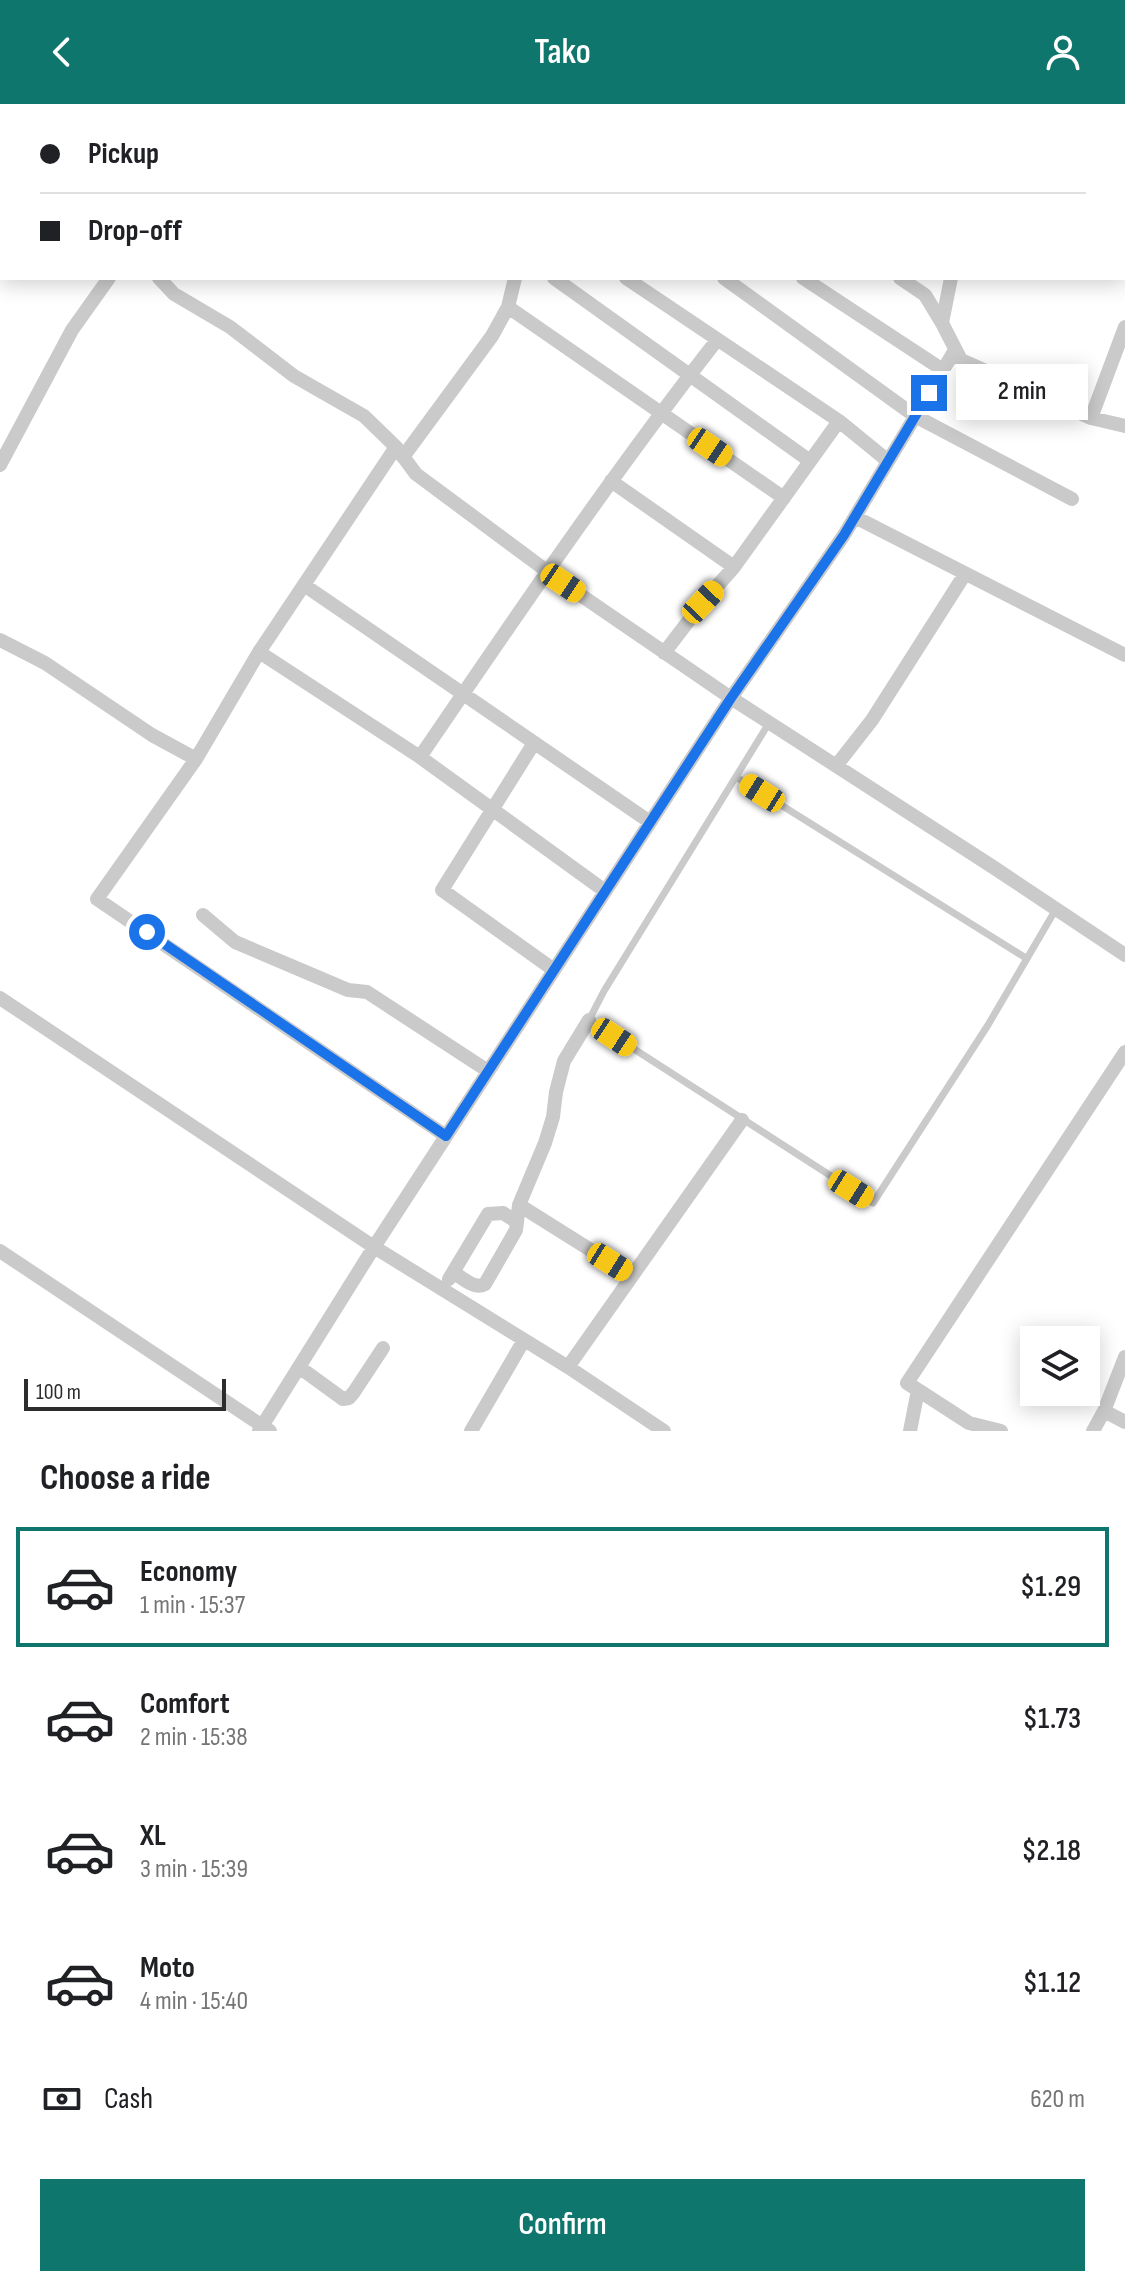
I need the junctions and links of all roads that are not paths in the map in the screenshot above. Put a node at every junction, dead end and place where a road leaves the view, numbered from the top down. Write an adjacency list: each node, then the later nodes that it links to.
1 (108, 280): 25 (street)
2 (161, 280): 22 (street)
3 (515, 280): 10 (street)
4 (557, 280): 16 (street)
5 (629, 280): 13 (street)
6 (727, 280): 18 (street)
7 (806, 280): 15 (street)
8 (903, 280): 11 (street)
9 (951, 280): 11 (street)
10 (508, 307): 17 (street); 22 (street)
11 (942, 323): 14 (street)
12 (1125, 327): 19 (street)
13 (717, 340): 16 (street); 20 (street)
14 (955, 350): 15 (street); 19 (street)
15 (943, 370): 18 (street)
16 (690, 375): 17 (street); 23 (street)
17 (660, 413): 26 (street); 27 (street)
18 (915, 416): 24 (street); 28 (street)
19 (1091, 418): 21 (street)
20 (839, 421): 23 (street); 24 (street)
21 (1125, 426)
22 (399, 452): 31 (street); 33 (street)
23 (810, 461): 27 (street)
24 (888, 461): 29 (street)
25 (0, 465)
26 (611, 481): 30 (street); 31 (street)
27 (784, 498): 30 (street)
28 (1072, 499)
29 (855, 517): 32 (street); 39 (street)
30 (734, 567): 36 (street)
31 (546, 571): 36 (street); 38 (street)
32 (965, 574): 37 (street); 44 (street)
33 (304, 585): 35 (street); 38 (street)
34 (0, 640): 43 (street)
35 (259, 652): 42 (street); 43 (street)
36 (664, 653): 39 (street)
37 (1125, 655)
38 (463, 694): 41 (street); 42 (street)
39 (731, 698): 40 (street); 47 (street)
40 (769, 723): 44 (street); 45 (lane)
41 (534, 743): 46 (street); 47 (street)
42 (420, 757): 46 (street)
43 (196, 759): 59 (street)
44 (836, 766): 49 (street)
45 (736, 777): 52 (lane); 55 (lane)
46 (492, 809): 48 (street); 53 (street)
47 (650, 822): 48 (street)
48 (605, 891): 53 (street)
49 (1056, 909): 51 (street); 52 (lane)
50 (203, 915): 57 (street)
51 (1125, 955)
52 (1026, 958): 58 (lane)
53 (554, 970): 57 (street)
54 (0, 998): 62 (street)
55 (589, 1020): 58 (lane); 60 (street)
56 (1125, 1052): 73 (street)
57 (488, 1071): 59 (street)
58 (742, 1120): 65 (street)
59 (446, 1136): 62 (street)
60 (519, 1205): 61 (street); 65 (street)
61 (517, 1222): 64 (street); 64 (street)
62 (374, 1247): 66 (street); 70 (street)
63 (0, 1251): 76 (street)
64 (453, 1272): 66 (street)
65 (632, 1276): 71 (street)
66 (443, 1289): 67 (street)
67 (524, 1340): 71 (street); 77 (street)
68 (383, 1348): 70 (street)
69 (1125, 1357): 72 (street)
70 (299, 1367): 76 (street)
71 (568, 1367): 78 (street)
72 (1120, 1384): 74 (street)
73 (918, 1390): 79 (street); 80 (street)
74 (1104, 1411): 75 (street); 81 (street)
75 (1125, 1422)
76 (264, 1429)
77 (471, 1431)
78 (664, 1431)
79 (910, 1431)
80 (1001, 1431)
81 (1093, 1431)

